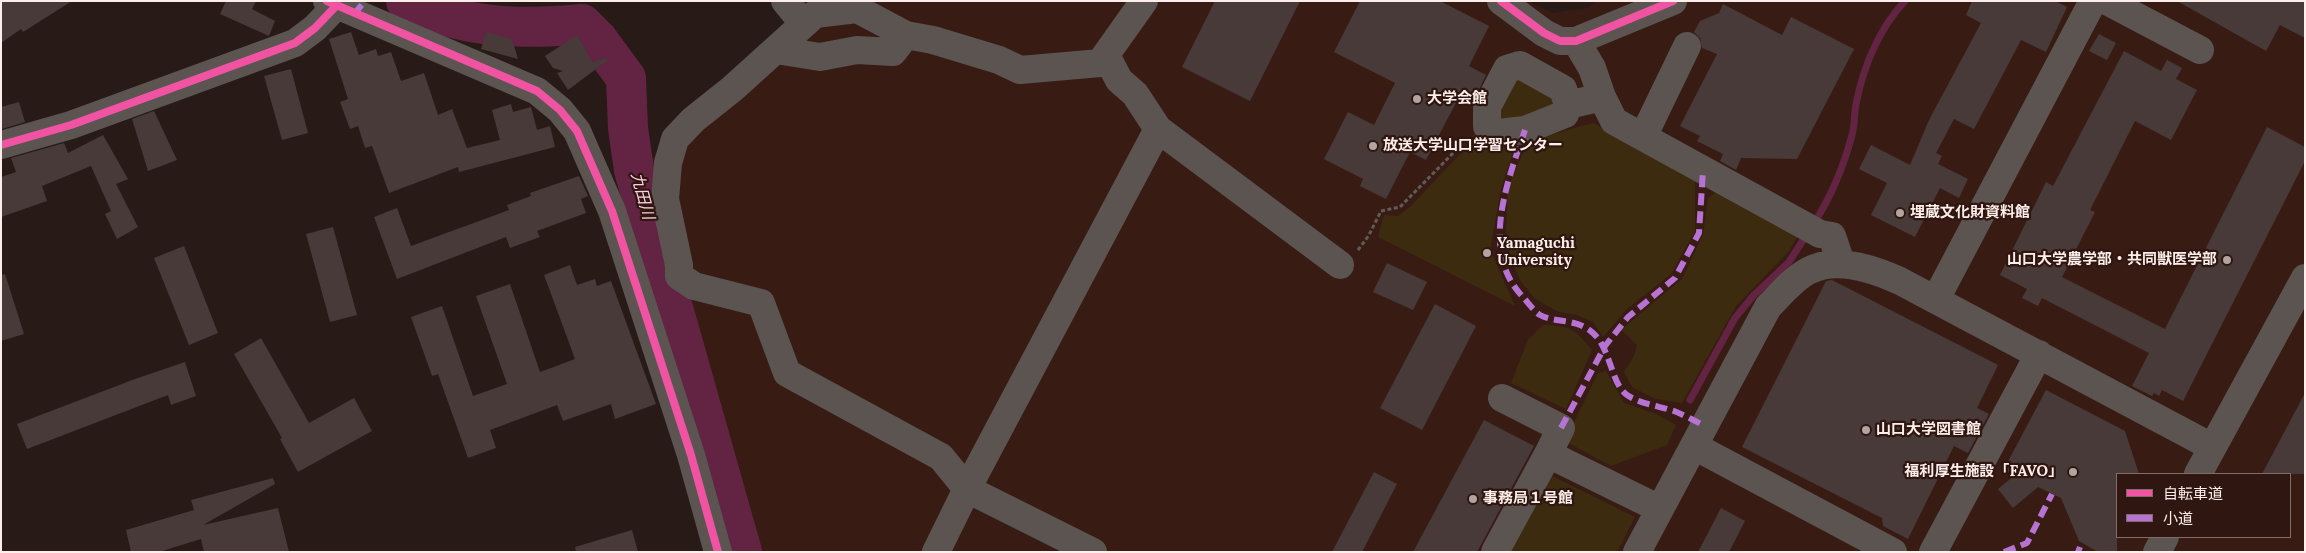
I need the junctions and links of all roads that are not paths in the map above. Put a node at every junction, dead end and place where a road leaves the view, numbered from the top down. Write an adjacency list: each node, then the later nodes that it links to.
1 (785, 1): 8 (street)
2 (1144, 1): 14 (street)
3 (1501, 1): 10 (street)
4 (1673, 1): 10 (street)
5 (2095, 2): 13 (street); 25 (street)
6 (332, 3): 19 (street); 24 (street)
7 (872, 8): 8 (street); 9 (street)
8 (804, 24): 12 (street)
9 (906, 35): 12 (street); 14 (street)
10 (1576, 41): 15 (street)
11 (1688, 46): 18 (street)
12 (776, 50): 22 (street)
13 (2200, 50)
14 (1106, 54): 17 (street)
15 (1602, 97): 16 (street); 18 (street)
16 (1568, 105): 16 (street)
17 (1158, 129): 21 (street); 32 (street)
18 (1643, 137): 20 (street)
19 (1, 145)
20 (1841, 263): 25 (street); 28 (street)
21 (1340, 265)
22 (679, 276): 24 (street); 32 (street)
23 (2305, 278): 29 (street)
24 (638, 290): 35 (street)
25 (1936, 299): 26 (street)
26 (2039, 354): 29 (street); 41 (street)
27 (1502, 398): 30 (street)
28 (1694, 446): 33 (street); 40 (street)
29 (2212, 447): 31 (street)
30 (1548, 454): 33 (street); 38 (street)
31 (2199, 473)
32 (967, 489): 36 (street); 37 (street)
33 (1660, 509): 39 (street)
34 (2164, 538): 42 (street)
35 (718, 552)
36 (936, 552)
37 (1093, 552)
38 (1495, 552)
39 (1637, 552)
40 (1894, 552)
41 (1933, 552)
42 (2157, 552)

